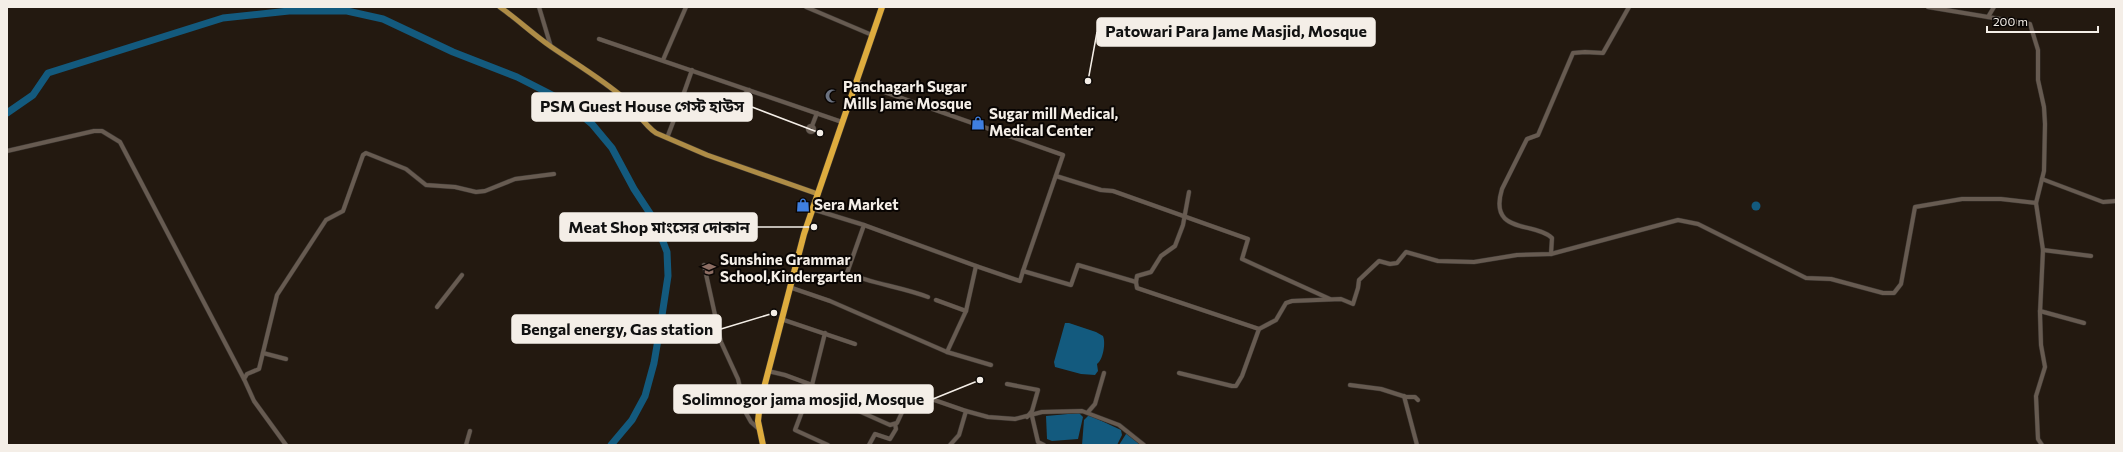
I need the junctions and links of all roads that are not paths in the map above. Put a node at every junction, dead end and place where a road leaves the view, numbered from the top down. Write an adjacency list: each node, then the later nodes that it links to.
1 (500, 7): 12 (main road)
2 (539, 7): 12 (street)
3 (686, 7): 13 (street)
4 (806, 7): 10 (street)
5 (882, 7): 10 (highway)
6 (1629, 7): 34 (street)
7 (1928, 7): 9 (street)
8 (1994, 7): 9 (street)
9 (1988, 17): 25 (street)
10 (872, 35): 15 (highway)
11 (599, 39): 13 (street)
12 (551, 47): 21 (main road)
13 (663, 60): 14 (street)
14 (692, 70): 16 (street); 21 (street)
15 (856, 82): 19 (highway); 24 (street)
16 (749, 90): 17 (street); 18 (street)
17 (739, 99)
18 (817, 113): 19 (street); 20 (street)
19 (842, 122): 27 (highway)
20 (812, 126)
21 (667, 138): 27 (main road)
22 (7, 151): 60 (street)
23 (554, 174): 54 (street)
24 (1056, 176): 31 (street); 38 (street)
25 (2042, 178): 28 (street); 29 (street)
26 (1189, 192): 31 (street)
27 (818, 194): 30 (highway)
28 (2116, 201)
29 (2036, 203): 33 (street); 34 (street)
30 (812, 209): 32 (street); 41 (highway)
31 (1184, 218): 40 (street); 43 (street)
32 (864, 224): 37 (street); 42 (street)
33 (2043, 250): 35 (street); 47 (street)
34 (1551, 254): 43 (street)
35 (2091, 256)
36 (704, 265): 71 (street)
37 (976, 266): 38 (street); 46 (street)
38 (1023, 271): 40 (street)
39 (462, 275): 45 (street)
40 (1136, 282): 50 (street)
41 (789, 287): 48 (highway); 53 (street)
42 (928, 297)
43 (1331, 299): 50 (street)
44 (936, 300): 46 (street)
45 (437, 307)
46 (966, 311): 53 (street)
47 (2040, 311): 49 (street); 82 (street)
48 (781, 319): 51 (street); 57 (highway)
49 (2084, 323)
50 (1259, 329): 59 (street)
51 (825, 333): 52 (street); 62 (street)
52 (855, 344)
53 (947, 352): 56 (street)
54 (263, 353): 55 (street); 60 (street)
55 (286, 359)
56 (991, 365)
57 (768, 371): 62 (street); 71 (highway)
58 (1104, 373): 67 (street)
59 (1179, 373)
60 (244, 379): 73 (street)
61 (1007, 384): 69 (street)
62 (812, 385): 70 (street); 76 (street)
63 (1350, 385): 64 (street)
64 (1404, 396): 65 (street); 81 (street)
65 (1418, 400)
66 (966, 411): 69 (street); 70 (street); 78 (street)
67 (1088, 412): 68 (street); 80 (street)
68 (1032, 416): 69 (street); 79 (street)
69 (1026, 417)
70 (895, 424): 77 (street)
71 (759, 429): 75 (highway)
72 (470, 431): 74 (street)
73 (286, 445)
74 (466, 445)
75 (763, 445)
76 (828, 445)
77 (869, 445)
78 (950, 445)
79 (1044, 445)
80 (1144, 445)
81 (1417, 445)
82 (2042, 445)

